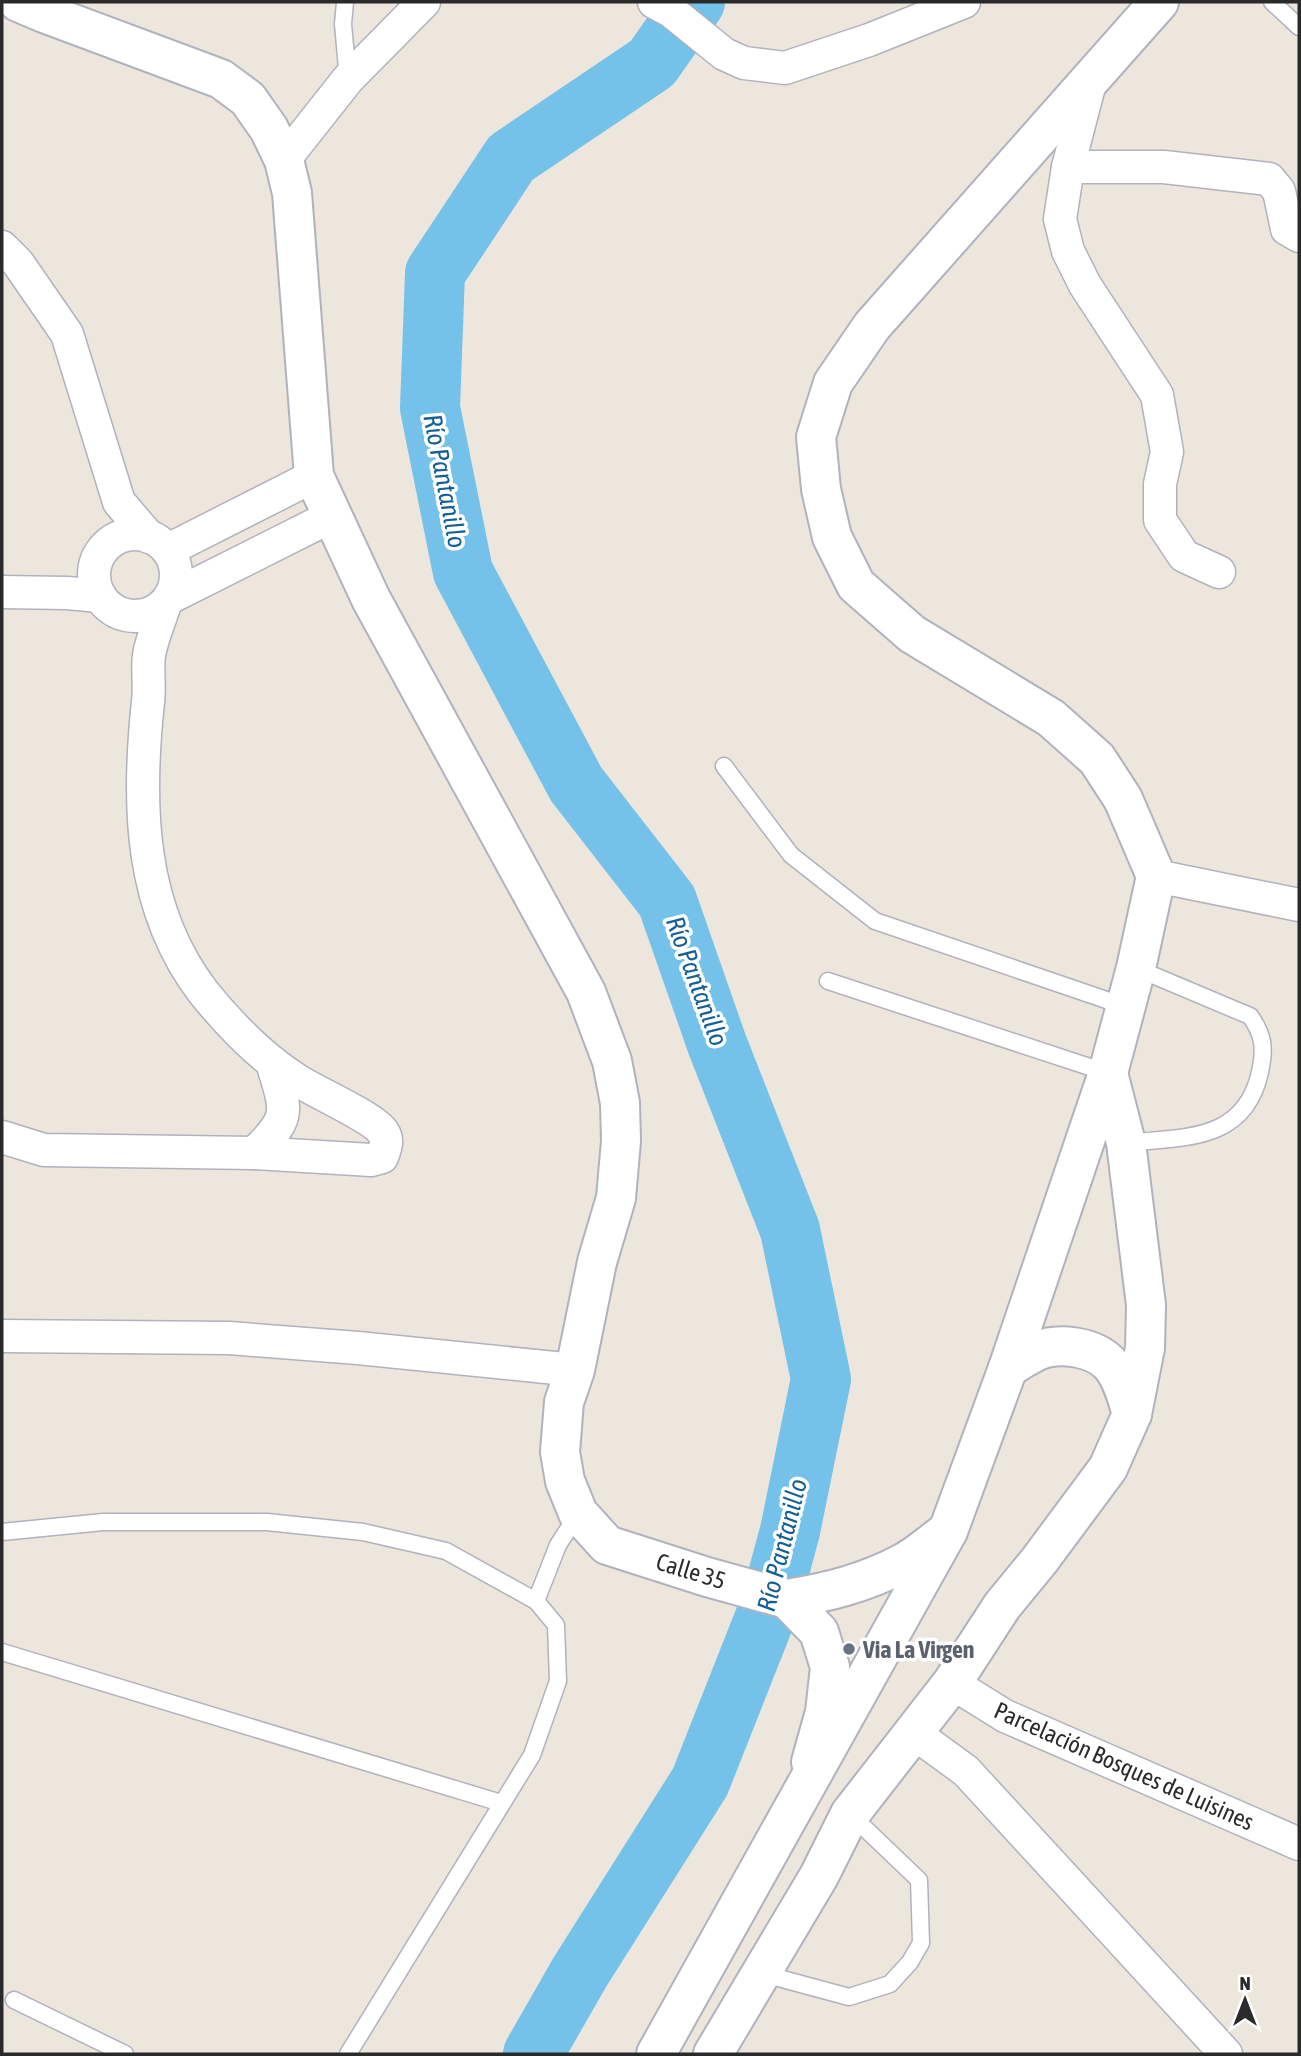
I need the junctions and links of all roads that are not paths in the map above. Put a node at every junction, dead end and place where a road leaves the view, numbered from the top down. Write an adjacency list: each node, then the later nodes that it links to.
1 (18, 2): 11 (main road)
2 (345, 2): 9 (lane)
3 (424, 2): 9 (street)
4 (964, 2): 7 (street)
5 (1158, 2): 10 (main road)
6 (1272, 2): 8 (lane)
7 (663, 6)
8 (1299, 27)
9 (348, 79): 11 (street)
10 (1091, 79): 12 (street); 25 (main road)
11 (284, 160): 15 (main road)
12 (1068, 167): 13 (street); 19 (street)
13 (1299, 236)
14 (2, 247): 16 (street)
15 (314, 476): 17 (main road); 18 (street)
16 (119, 502): 18 (street); 20 (street)
17 (332, 516): 22 (street); 37 (main road)
18 (158, 543): 20 (street); 22 (street)
19 (1219, 572)
20 (101, 582): 21 (street); 22 (street); 23 (street)
21 (2, 592)
22 (168, 600): 23 (street)
23 (149, 655): 30 (street)
24 (724, 766): 29 (lane)
25 (1156, 876): 26 (street); 27 (main road)
26 (1299, 905)
27 (1136, 968): 29 (main road); 33 (lane)
28 (828, 981): 31 (lane)
29 (1124, 1006): 31 (main road)
30 (272, 1062): 34 (street); 34 (street)
31 (1108, 1073): 33 (main road); 36 (main road)
32 (2, 1138): 34 (street)
33 (1126, 1143): 38 (main road)
34 (254, 1153)
35 (2, 1336): 37 (street)
36 (1008, 1367): 38 (main road); 40 (main road)
37 (575, 1370): 39 (main road)
38 (1132, 1414): 45 (main road)
39 (578, 1513): 42 (main road, Calle 35); 43 (lane)
40 (948, 1531): 42 (main road); 47 (main road)
41 (2, 1532): 43 (lane)
42 (782, 1597): 47 (main road)
43 (536, 1601): 48 (lane)
44 (2, 1652): 48 (lane)
45 (952, 1683): 46 (main road); 50 (street, Parcelación Bosques de Luisines)
46 (914, 1733): 49 (main road); 57 (street)
47 (806, 1782): 55 (main road)
48 (501, 1803): 54 (lane)
49 (850, 1815): 51 (main road); 51 (lane)
50 (1299, 1844)
51 (760, 1973): 56 (main road)
52 (15, 2000): 53 (lane)
53 (125, 2054)
54 (348, 2054)
55 (656, 2054)
56 (713, 2054)
57 (1226, 2054)

